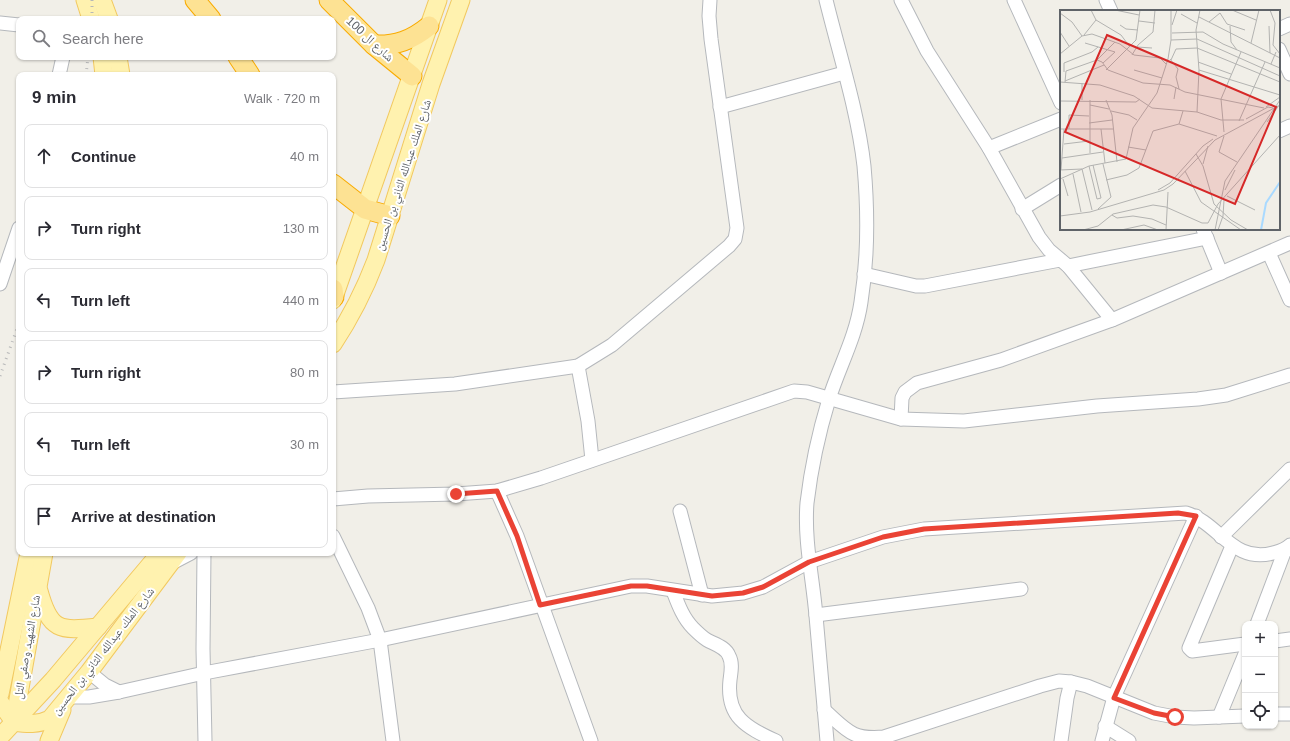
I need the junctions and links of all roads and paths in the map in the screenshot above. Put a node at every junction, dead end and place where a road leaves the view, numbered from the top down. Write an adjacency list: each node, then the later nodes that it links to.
1 (194, 0): 11 (highway)
2 (329, 0): 17 (highway, شارع ال 100)
3 (438, 0): 15 (main road, شارع الملك عبدالله الثاني بن الحسين)
4 (461, 0): 30 (main road, شارع الملك عبدالله الثاني بن الحسين)
5 (710, 0): 32 (street)
6 (826, 0): 27 (street)
7 (901, 0): 36 (street)
8 (1014, 0): 31 (street)
9 (89, 7): 10 (main road)
10 (104, 16)
11 (207, 16)
12 (0, 24): 13 (street)
13 (16, 24)
14 (1290, 24): 16 (street)
15 (429, 26): 17 (highway); 29 (main road, شارع الملك عبدالله الثاني بن الحسين)
16 (1280, 29)
17 (374, 45): 29 (highway, شارع ال 100)
18 (1280, 50): 28 (street)
19 (63, 60): 23 (street)
20 (102, 60): 24 (main road)
21 (118, 60): 25 (main road)
22 (240, 60): 26 (highway)
23 (60, 72)
24 (104, 72)
25 (120, 72)
26 (248, 72)
27 (844, 73): 32 (street); 48 (street)
28 (1290, 74)
29 (412, 76): 30 (main road); 39 (main road, شارع الملك عبدالله الثاني بن الحسين)
30 (431, 84): 41 (main road, شارع الملك عبدالله الثاني بن الحسين)
31 (1060, 100)
32 (720, 107): 54 (street)
33 (1060, 119): 36 (street)
34 (1290, 126): 35 (street)
35 (1280, 131)
36 (989, 148): 40 (street)
37 (336, 186): 39 (highway)
38 (1060, 186): 40 (street)
39 (365, 209): 41 (highway); 50 (main road, شارع الملك عبدالله الثاني بن الحسين)
40 (1022, 209): 46 (street)
41 (390, 216): 53 (main road, شارع الملك عبدالله الثاني بن الحسين)
42 (1205, 233): 46 (street); 47 (street)
43 (16, 237): 49 (street)
44 (1290, 243): 45 (street)
45 (1269, 253): 47 (street); 51 (street)
46 (1064, 263): 48 (street); 52 (street)
47 (1221, 273): 52 (street)
48 (864, 274): 57 (street)
49 (0, 284)
50 (336, 287)
51 (1290, 300)
52 (1112, 320): 58 (street)
53 (336, 339)
54 (578, 366): 56 (street); 59 (street)
55 (1290, 375): 58 (street)
56 (336, 392)
57 (829, 399): 58 (street); 59 (street); 73 (street)
58 (901, 419)
59 (592, 460): 61 (street)
60 (1290, 469): 65 (street)
61 (497, 491): 62 (street); 78 (street)
62 (336, 499)
63 (680, 511): 77 (street)
64 (1196, 516): 65 (street); 73 (street); 92 (street)
65 (1222, 538): 67 (street)
66 (336, 542): 83 (street)
67 (1232, 546): 68 (street); 85 (street)
68 (1288, 548): 80 (street)
69 (28, 556): 91 (main road, شارع الشهيد وصفي التل)
70 (43, 556): 74 (main road, شارع الشهيد وصفي التل)
71 (204, 556): 88 (street)
72 (169, 557): 81 (main road, شارع الملك عبدالله الثاني بن الحسين); 87 (main road, شارع الملك عبدالله الثاني بن الحسين)
73 (809, 562): 77 (street); 79 (street)
74 (38, 587): 81 (main road); 100 (main road, شارع الشهيد وصفي التل)
75 (1021, 589): 79 (street)
76 (673, 591): 77 (street); 78 (street); 108 (street)
77 (702, 595)
78 (540, 605): 83 (street); 107 (street)
79 (816, 615): 95 (street)
80 (1258, 621)
81 (98, 628): 100 (main road, شارع الملك عبدالله الثاني بن الحسين)
82 (1290, 639): 84 (street)
83 (380, 640): 88 (street); 106 (street)
84 (1278, 641)
85 (1242, 644)
86 (1244, 657): 99 (street)
87 (89, 672): 90 (street); 93 (main road, شارع الملك عبدالله الثاني بن الحسين)
88 (204, 673): 90 (street); 105 (street)
89 (1071, 682): 92 (street); 95 (street); 110 (street)
90 (119, 692): 93 (street)
91 (0, 694)
92 (1114, 698): 99 (street); 101 (street)
93 (67, 699): 100 (main road, شارع الملك عبدالله الثاني بن الحسين); 104 (main road)
94 (0, 702): 100 (main road)
95 (824, 710): 109 (street)
96 (1278, 714): 97 (street)
97 (1290, 714)
98 (1242, 716): 99 (street)
99 (1219, 717)
100 (14, 722): 102 (main road, شارع الملك عبدالله الثاني بن الحسين); 103 (main road, شارع الشهيد وصفي التل)
101 (1105, 726): 111 (street); 112 (street)
102 (0, 737)
103 (9, 741)
104 (48, 741)
105 (205, 741)
106 (393, 741)
107 (591, 741)
108 (776, 741)
109 (827, 741)
110 (1061, 741)
111 (1102, 741)
112 (1129, 741)

